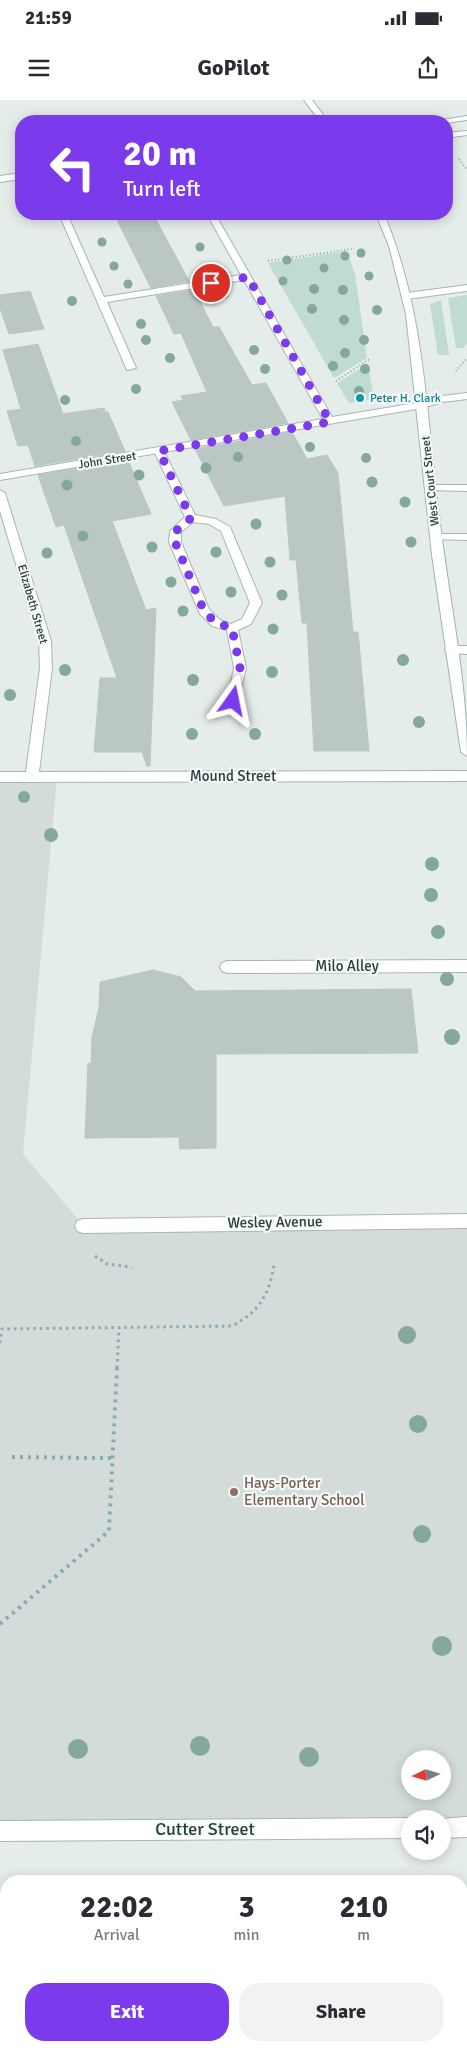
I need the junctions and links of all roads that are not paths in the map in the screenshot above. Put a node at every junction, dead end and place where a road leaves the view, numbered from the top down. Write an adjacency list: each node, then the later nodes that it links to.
1 (308, 100): 2 (street)
2 (319, 115)
3 (467, 118): 4 (street)
4 (453, 120)
5 (467, 133): 6 (street)
6 (453, 135)
7 (15, 177): 8 (street)
8 (0, 179)
9 (66, 220): 15 (street)
10 (215, 220): 12 (street)
11 (382, 220): 14 (street, West Court Street)
12 (248, 277): 15 (street); 19 (street)
13 (467, 288): 14 (street)
14 (407, 296): 18 (street, West Court Street)
15 (100, 300): 16 (street)
16 (131, 368)
17 (467, 396): 18 (street, John Street)
18 (422, 405): 19 (street, John Street); 22 (street, West Court Street)
19 (330, 422): 20 (street, John Street)
20 (159, 451): 21 (street, John Street); 25 (street)
21 (0, 477)
22 (430, 488): 23 (street); 26 (street, West Court Street)
23 (467, 488)
24 (0, 493): 35 (street, Elizabeth Street)
25 (191, 518): 28 (street); 28 (street)
26 (436, 537): 27 (street); 29 (street, West Court Street)
27 (467, 538)
28 (232, 628): 31 (street)
29 (450, 650): 30 (street); 32 (street, West Court Street)
30 (467, 650)
31 (233, 701)
32 (467, 752)
33 (467, 776): 35 (street, Mound Street)
34 (0, 777): 35 (street, Mound Street)
35 (32, 777)
36 (467, 966): 37 (street, Milo Alley)
37 (227, 967)
38 (467, 1221): 39 (street, Wesley Avenue)
39 (83, 1226)
40 (467, 1827): 42 (street)
41 (401, 1828): 43 (street, Cutter Street)
42 (451, 1828)
43 (0, 1831)

